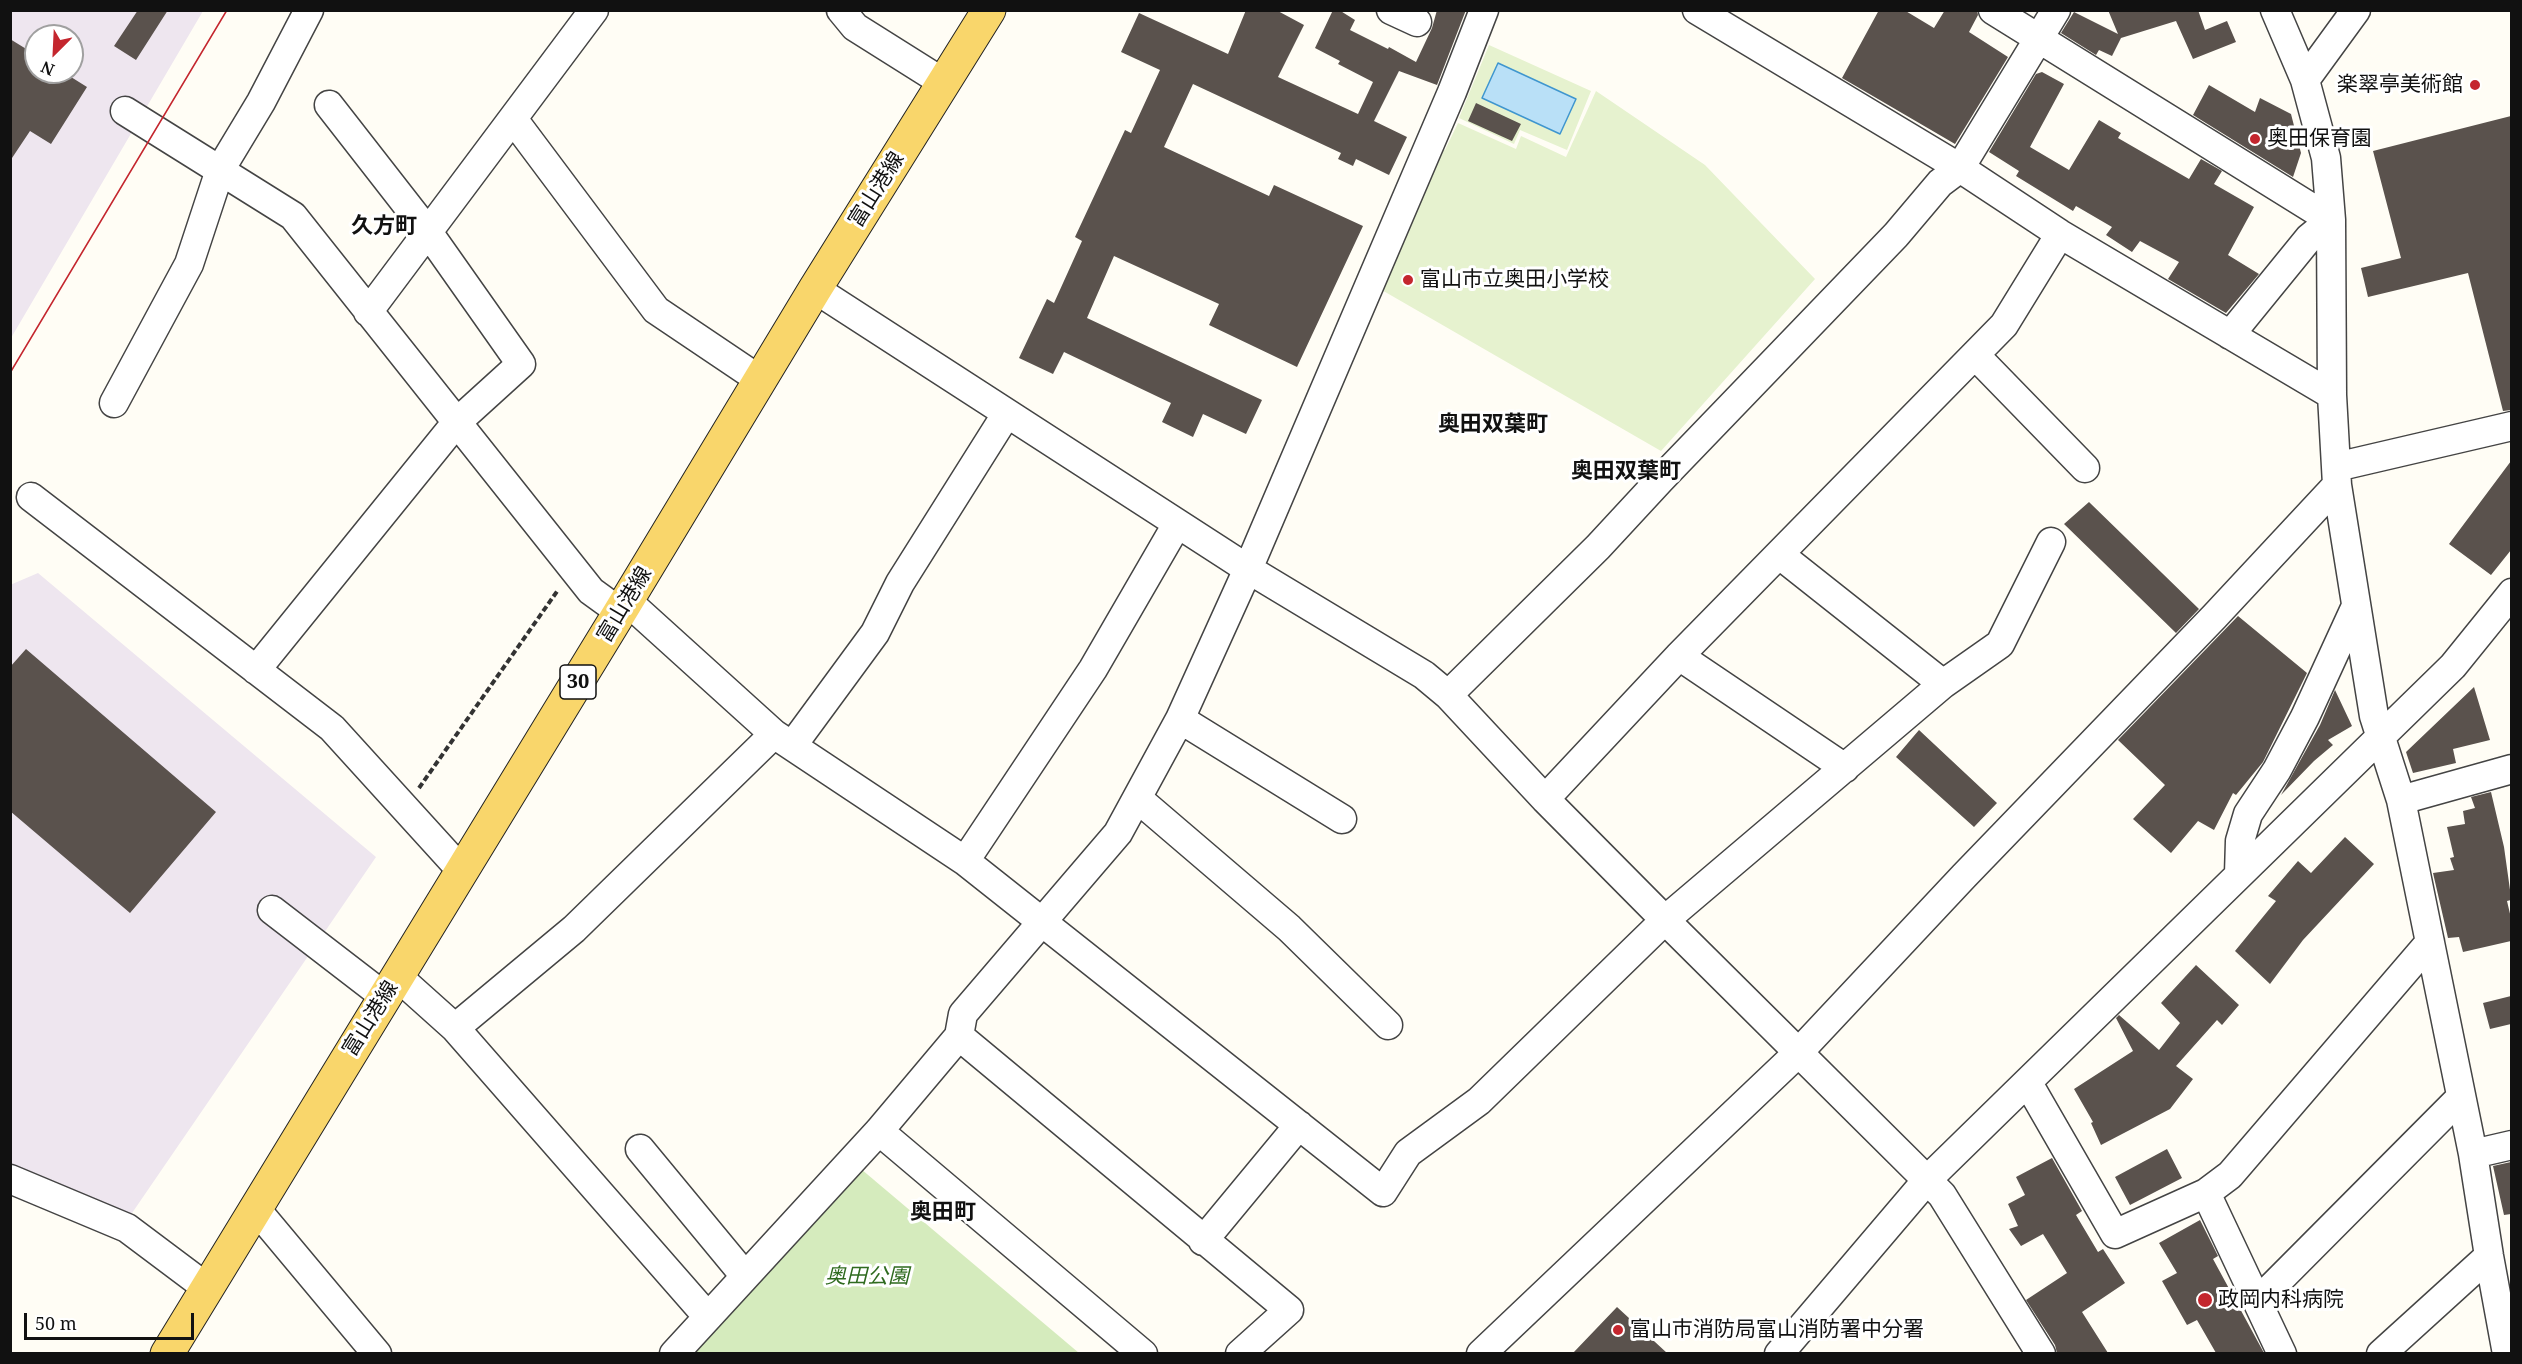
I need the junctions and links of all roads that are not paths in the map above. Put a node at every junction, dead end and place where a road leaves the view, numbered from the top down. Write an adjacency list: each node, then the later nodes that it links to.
1 (309, 10): 20 (street)
2 (841, 10): 15 (street)
3 (989, 10): 15 (main road, 富山港線 / 30)
4 (1391, 10): 12 (street)
5 (1484, 10): 40 (street)
6 (1992, 10): 13 (street)
7 (2056, 10): 13 (street)
8 (2275, 10): 14 (street)
9 (2356, 10): 14 (street)
10 (590, 12): 18 (street)
11 (1715, 15): 19 (street)
12 (1417, 22)
13 (2039, 38): 19 (street); 21 (street)
14 (2306, 80): 21 (street)
15 (944, 83): 24 (main road, 富山港線 / 30)
16 (329, 105): 22 (street)
17 (125, 111): 20 (street)
18 (513, 119): 22 (street); 28 (street)
19 (1960, 168): 23 (street); 47 (street)
20 (219, 170): 25 (street); 30 (street)
21 (2331, 220): 26 (street); 29 (street)
22 (428, 232): 25 (street); 32 (street)
23 (2060, 234): 26 (street); 27 (street)
24 (815, 289): 28 (main road, 富山港線 / 30); 31 (street)
25 (368, 312): 32 (street)
26 (2230, 335): 29 (street)
27 (1975, 355): 34 (street); 39 (street)
28 (760, 380): 43 (main road, 富山港線 / 30)
29 (2332, 395): 35 (street)
30 (114, 403)
31 (1007, 413): 37 (street); 50 (street)
32 (456, 423): 43 (street); 45 (street)
33 (2511, 426): 35 (street)
34 (2085, 468)
35 (2336, 476): 42 (street); 68 (street)
36 (31, 497): 45 (street)
37 (1177, 524): 40 (street); 57 (street)
38 (2051, 542): 46 (street)
39 (1780, 555): 44 (street); 46 (street)
40 (1248, 569): 47 (street); 48 (street)
41 (2511, 593): 49 (street)
42 (2356, 606): 49 (street); 59 (street)
43 (624, 607): 50 (street); 58 (main road, 富山港線 / 30)
44 (1679, 656): 51 (street); 54 (street)
45 (256, 669): 58 (street)
46 (1943, 684): 51 (street)
47 (1448, 695): 54 (street)
48 (1180, 719): 53 (street); 56 (street)
49 (2379, 737): 55 (street); 59 (street)
50 (783, 740): 57 (street); 66 (street)
51 (1845, 768): 61 (street)
52 (2511, 769): 55 (street)
53 (1137, 798): 62 (street); 65 (street)
54 (1545, 799): 61 (street)
55 (2401, 800): 63 (street)
56 (1342, 819)
57 (965, 861): 62 (street)
58 (462, 871): 64 (main road, 富山港線 / 30)
59 (2240, 874): 69 (street)
60 (272, 910): 64 (street)
61 (1665, 920): 68 (street); 71 (street)
62 (1043, 922): 67 (street); 71 (street)
63 (2430, 942): 70 (street); 78 (street)
64 (391, 987): 66 (street); 79 (main road, 富山港線 / 30)
65 (1388, 1024)
66 (454, 1028): 85 (street)
67 (959, 1036): 72 (street); 80 (street)
68 (1798, 1053): 77 (street); 91 (street)
69 (2028, 1083): 77 (street); 78 (street)
70 (2460, 1098): 75 (street); 84 (street)
71 (1299, 1125): 80 (street)
72 (879, 1131): 82 (street); 89 (street)
73 (2511, 1145): 75 (street)
74 (640, 1149): 82 (street)
75 (2473, 1154): 81 (street)
76 (10, 1179): 83 (street)
77 (1927, 1180): 92 (street); 93 (street)
78 (2206, 1193): 84 (street)
79 (255, 1208): 83 (main road, 富山港線 / 30); 87 (street)
80 (1203, 1241): 90 (street)
81 (2489, 1256): 95 (street); 96 (street)
82 (745, 1276): 85 (street)
83 (207, 1288): 86 (main road, 富山港線 / 30)
84 (2258, 1301): 94 (street)
85 (708, 1317): 88 (street)
86 (167, 1353)
87 (377, 1353)
88 (674, 1353)
89 (1143, 1353)
90 (1240, 1353)
91 (1481, 1353)
92 (1779, 1353)
93 (2041, 1353)
94 (2282, 1353)
95 (2381, 1353)
96 (2508, 1353)

